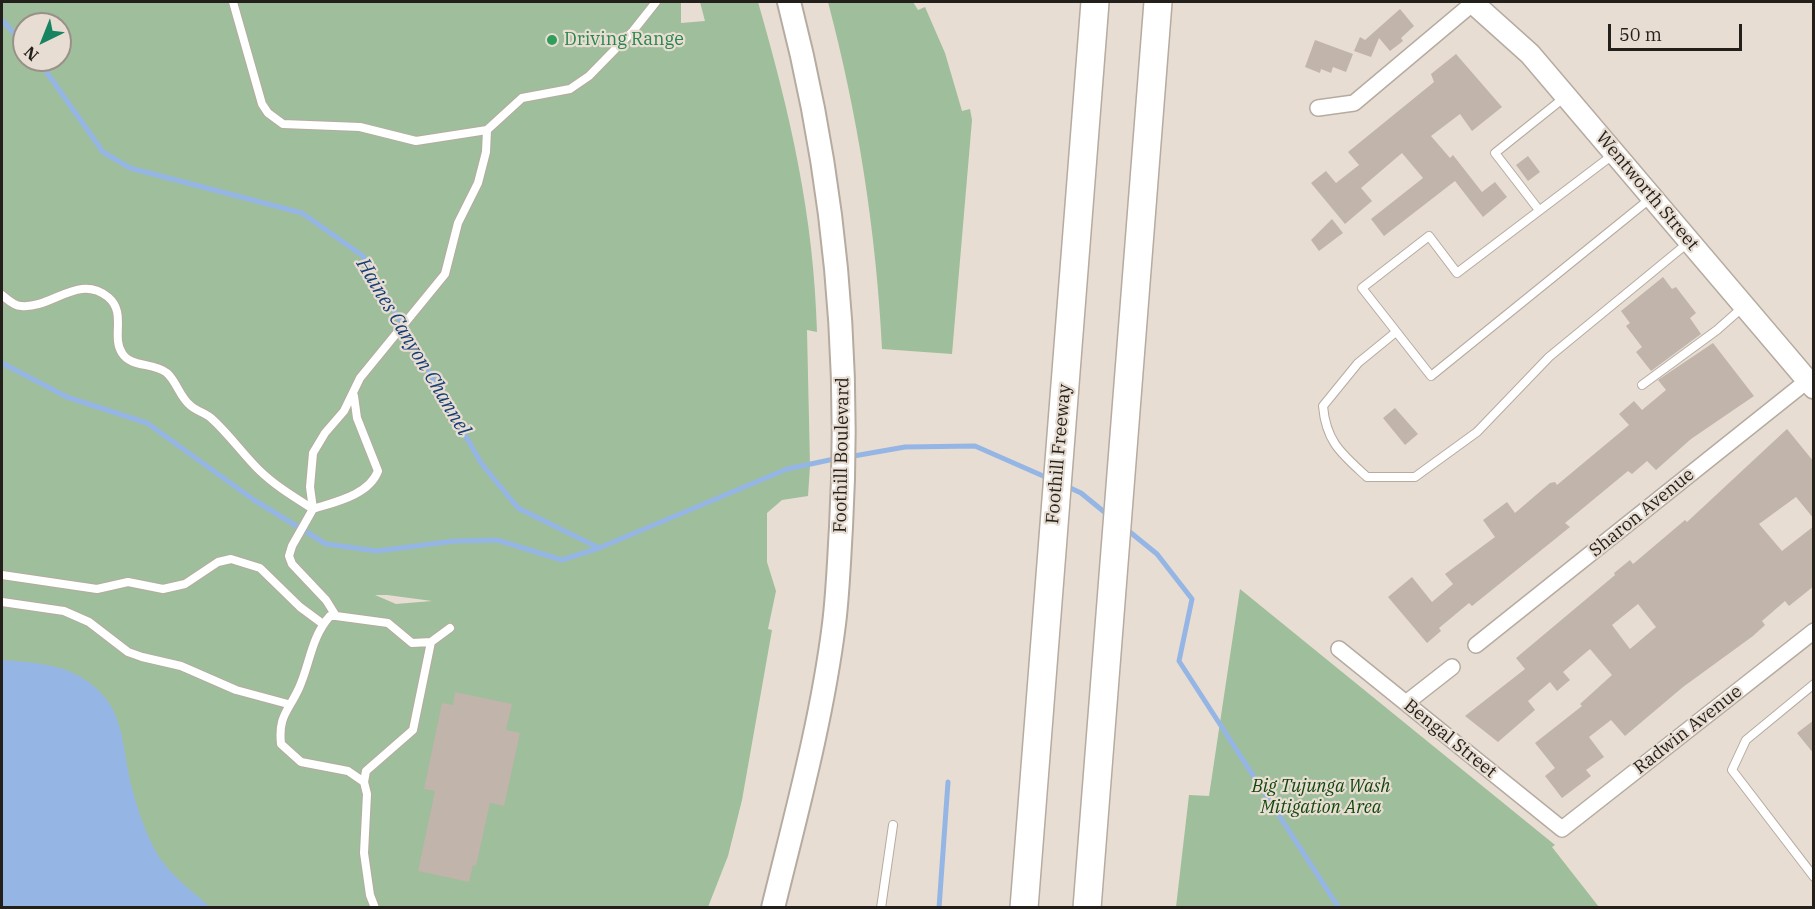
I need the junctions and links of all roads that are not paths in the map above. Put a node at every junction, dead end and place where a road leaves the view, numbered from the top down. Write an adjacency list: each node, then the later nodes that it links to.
1 (233, 2): 9 (lane)
2 (656, 2): 9 (lane)
3 (789, 2): 39 (main road, Foothill Boulevard)
4 (1095, 2): 41 (highway, Foothill Freeway)
5 (1158, 2): 42 (highway)
6 (1473, 2): 7 (main road, Wentworth Street); 8 (street)
7 (1566, 96): 10 (main road, Wentworth Street); 12 (lane)
8 (1318, 108)
9 (487, 130): 19 (lane)
10 (1614, 153): 11 (main road, Wentworth Street); 12 (lane)
11 (1652, 197): 13 (main road, Wentworth Street); 16 (lane)
12 (1539, 210): 16 (lane)
13 (1689, 241): 15 (main road, Wentworth Street); 16 (lane)
14 (2, 295): 20 (lane)
15 (1744, 306): 17 (lane); 18 (main road, Wentworth Street)
16 (1396, 332)
17 (1642, 385)
18 (1810, 385): 28 (street, Sharon Avenue)
19 (354, 396): 20 (lane); 20 (lane)
20 (313, 509): 23 (lane)
21 (2, 575): 24 (lane)
22 (2, 602): 33 (lane)
23 (336, 616): 24 (lane); 27 (lane)
24 (323, 624): 33 (lane)
25 (450, 628): 27 (lane)
26 (1814, 631): 36 (street, Radwin Avenue)
27 (431, 642): 34 (lane)
28 (1476, 645)
29 (1339, 649): 32 (street, Bengal Street)
30 (1452, 667): 32 (street)
31 (1814, 684): 37 (lane)
32 (1406, 703): 36 (street, Bengal Street)
33 (288, 704): 34 (lane)
34 (364, 782): 38 (lane)
35 (893, 825): 40 (lane)
36 (1562, 829)
37 (1814, 877)
38 (375, 908)
39 (773, 908)
40 (881, 908)
41 (1024, 908)
42 (1087, 908)

